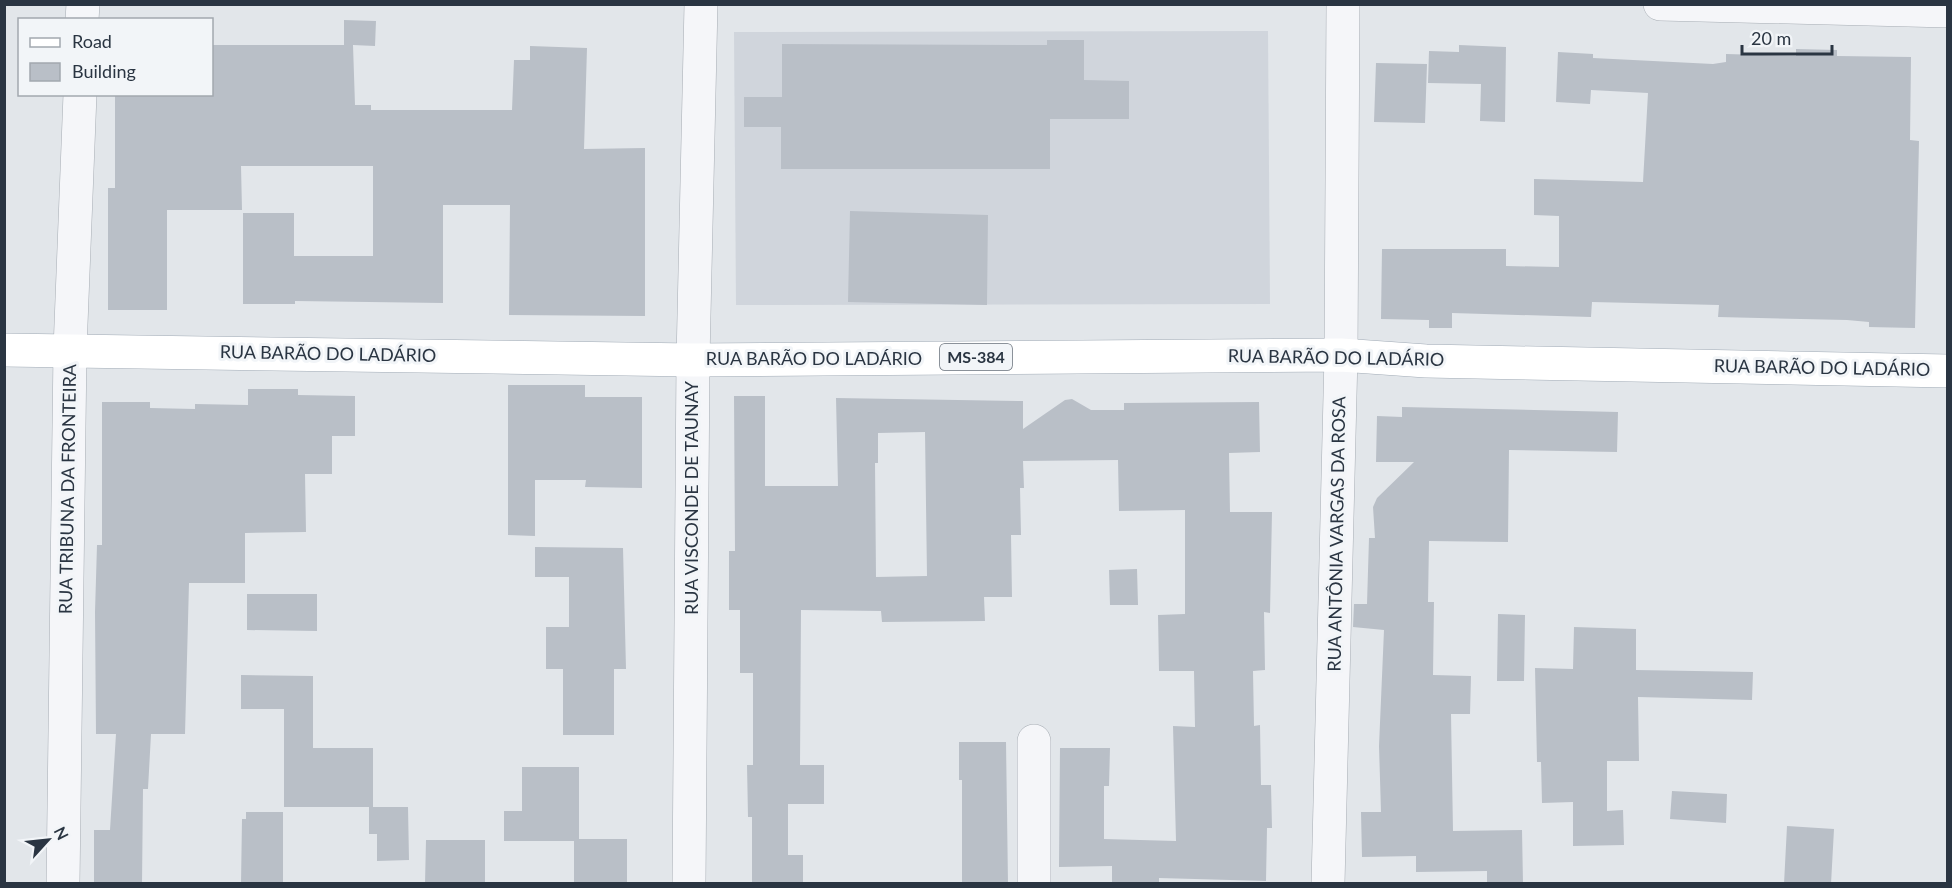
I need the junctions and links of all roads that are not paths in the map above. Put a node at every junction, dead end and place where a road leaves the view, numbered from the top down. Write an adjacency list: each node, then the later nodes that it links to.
1 (701, 4): 9 (street, RUA VISCONDE DE TAUNAY)
2 (1343, 4): 8 (street, RUA ANTÔNIA VARGAS DA ROSA)
3 (1660, 4): 4 (street)
4 (1947, 11)
5 (80, 96): 7 (street, RUA TRIBUNA DA FRONTEIRA)
6 (4, 350): 7 (main road, RUA BARÃO DO LADÁRIO / MS-384)
7 (70, 350): 9 (main road, RUA BARÃO DO LADÁRIO / MS-384); 12 (street, RUA TRIBUNA DA FRONTEIRA)
8 (1341, 355): 9 (main road, RUA BARÃO DO LADÁRIO / MS-384); 10 (main road, RUA BARÃO DO LADÁRIO / MS-384); 15 (street, RUA ANTÔNIA VARGAS DA ROSA)
9 (693, 360): 13 (street, RUA VISCONDE DE TAUNAY)
10 (1947, 371)
11 (1034, 741): 14 (street)
12 (63, 884)
13 (689, 884)
14 (1034, 884)
15 (1328, 884)

